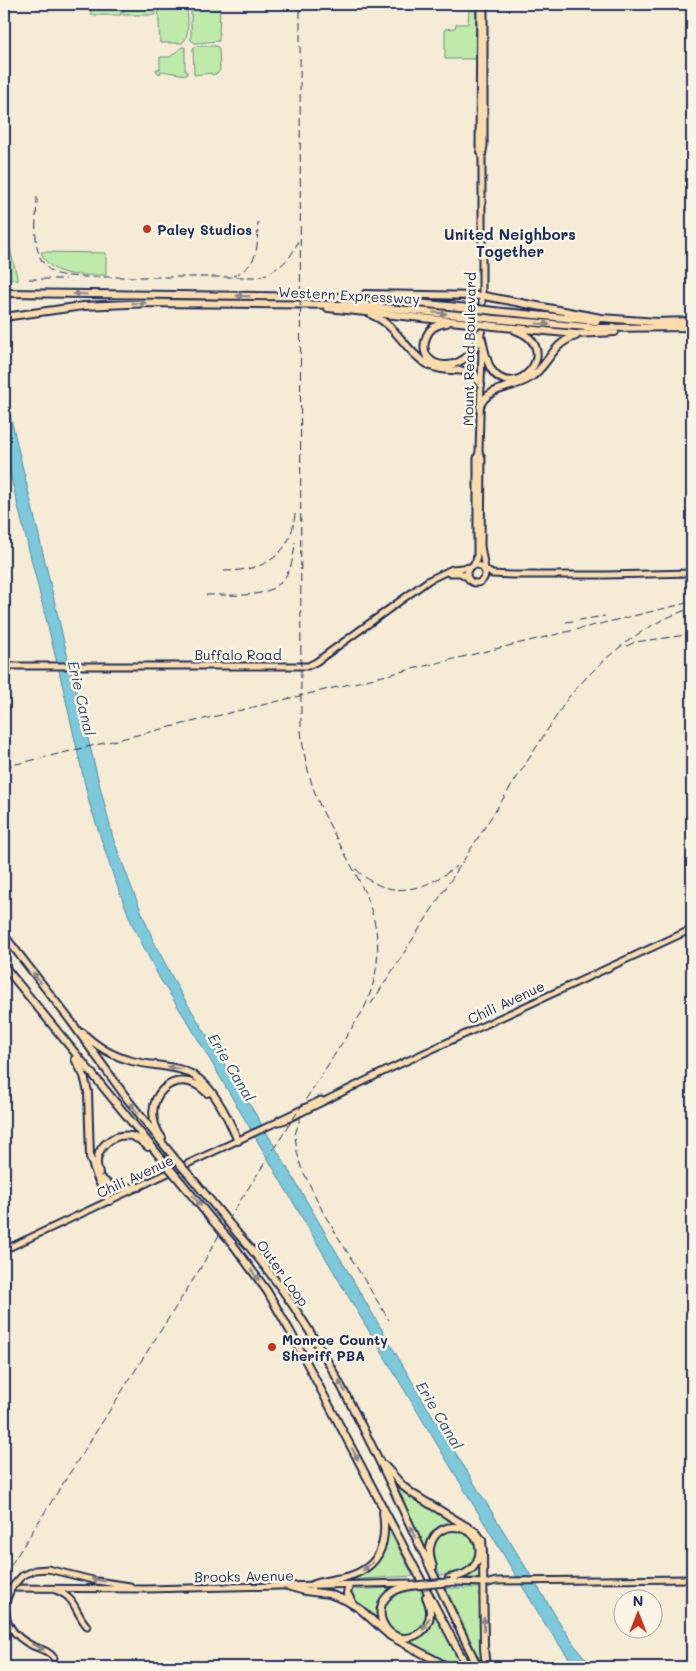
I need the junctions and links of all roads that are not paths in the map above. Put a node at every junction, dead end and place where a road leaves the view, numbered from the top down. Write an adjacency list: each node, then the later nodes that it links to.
1 (480, 4): 3 (main road, Mount Read Boulevard)
2 (484, 4): 3 (main road, Mount Read Boulevard)
3 (482, 157): 6 (main road, Mount Read Boulevard)
4 (4, 293): 5 (highway, Western Expressway, one-way to 4)
5 (291, 296): 6 (highway); 13 (highway, Western Expressway, bridge)
6 (482, 296): 13 (highway); 15 (main road, Mount Read Boulevard)
7 (286, 304): 8 (highway); 9 (highway, Western Expressway, one-way to 7); 10 (highway, Western Expressway, one-way to 10)
8 (354, 311): 10 (highway); 19 (highway)
9 (4, 317)
10 (469, 320): 12 (highway, bridge); 15 (highway)
11 (692, 321): 14 (highway, Western Expressway)
12 (494, 322): 13 (highway, Western Expressway, one-way to 13); 17 (highway); 18 (highway)
13 (657, 325): 14 (highway, Western Expressway); 17 (highway)
14 (684, 325): 16 (highway, Western Expressway)
15 (482, 326): 18 (main road, Mount Read Boulevard)
16 (692, 328)
17 (588, 334): 20 (highway)
18 (482, 339): 19 (main road, Mount Read Boulevard)
19 (481, 385): 20 (main road, Mount Read Boulevard)
20 (480, 406): 21 (main road, Mount Read Boulevard)
21 (479, 452): 22 (main road, Mount Read Boulevard); 23 (main road, Mount Read Boulevard)
22 (469, 567): 23 (main road); 24 (main road, Buffalo Road); 27 (main road)
23 (485, 569): 26 (main road); 28 (main road)
24 (444, 573): 27 (main road); 29 (main road, Buffalo Road)
25 (692, 573): 26 (main road)
26 (511, 575): 28 (main road)
27 (468, 578): 28 (main road)
28 (484, 580)
29 (4, 666)
30 (692, 929): 35 (main road, Chili Avenue)
31 (4, 935): 33 (highway, Outer Loop, one-way to 31)
32 (4, 966): 34 (highway, Outer Loop)
33 (70, 1020): 35 (highway, one-way to 33); 37 (highway, Outer Loop, one-way to 33)
34 (54, 1029): 36 (highway, Outer Loop); 40 (highway)
35 (238, 1141): 37 (highway); 39 (main road, Chili Avenue)
36 (156, 1151): 38 (highway); 43 (highway, Outer Loop, one-way to 43, bridge)
37 (176, 1160): 42 (highway, Outer Loop, one-way to 37, bridge)
38 (102, 1179): 39 (highway); 40 (highway)
39 (139, 1187): 40 (main road, Chili Avenue)
40 (110, 1200): 41 (main road, Chili Avenue)
41 (4, 1250)
42 (375, 1451): 44 (highway, Outer Loop, one-way to 42); 48 (highway)
43 (382, 1506): 45 (highway, Outer Loop); 49 (highway, one-way to 49)
44 (434, 1576): 47 (highway); 61 (highway, Outer Loop)
45 (420, 1579): 51 (highway, one-way to 51); 60 (highway, Outer Loop)
46 (692, 1579): 48 (main road)
47 (450, 1580): 48 (main road); 51 (highway, bridge)
48 (484, 1582): 62 (highway, one-way to 48)
49 (312, 1585): 50 (main road, Brooks Avenue); 52 (main road, Brooks Avenue)
50 (349, 1585): 51 (main road, Brooks Avenue); 56 (highway)
51 (409, 1585)
52 (287, 1586): 55 (main road, Brooks Avenue); 56 (highway)
53 (4, 1588): 54 (main road, Brooks Avenue)
54 (45, 1588): 55 (main road, Brooks Avenue); 57 (main road)
55 (146, 1589): 58 (main road, one-way to 58, bridge)
56 (360, 1609): 59 (highway)
57 (87, 1626)
58 (54, 1658)
59 (448, 1667)
60 (467, 1667)
61 (478, 1667)
62 (486, 1667)

